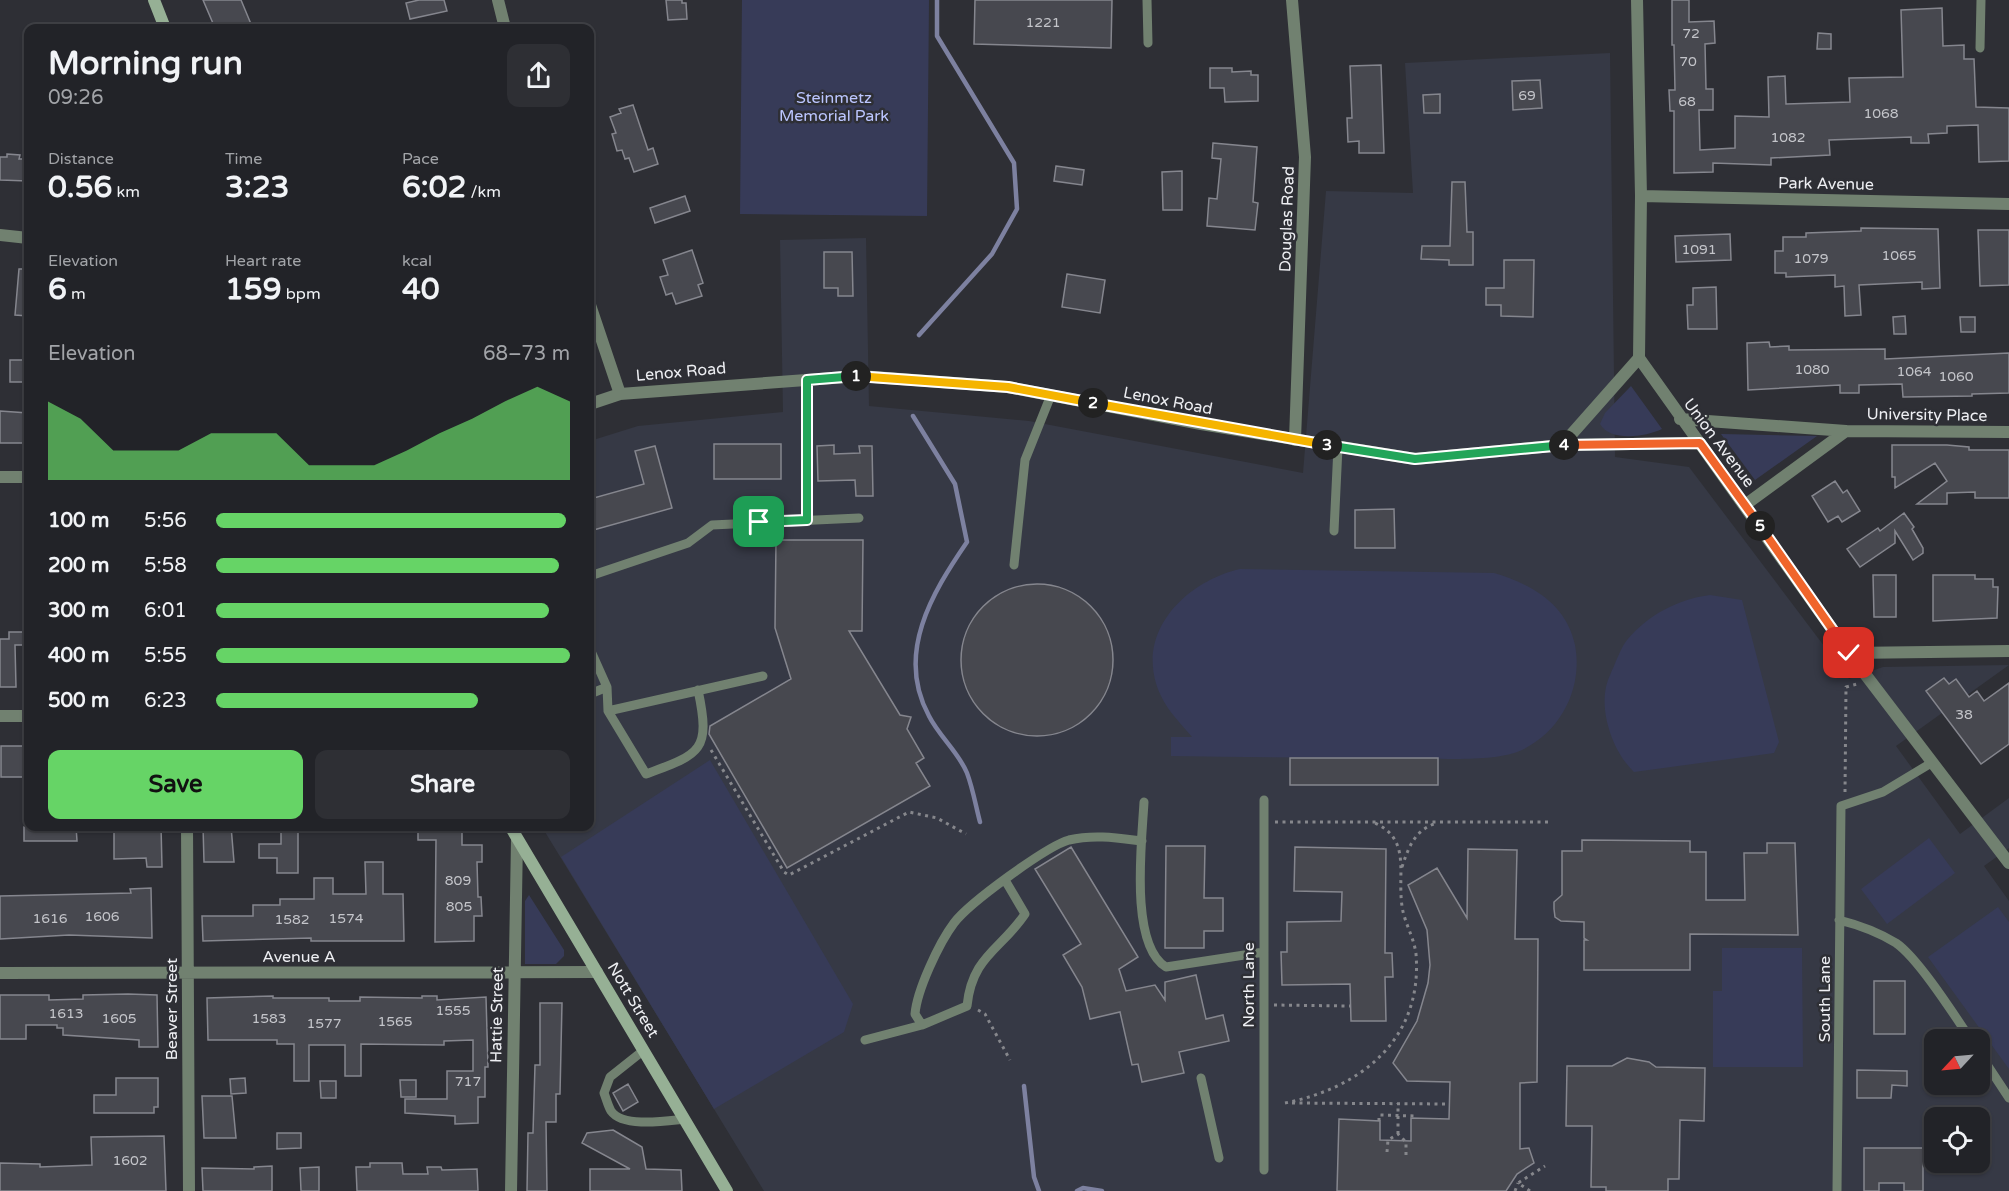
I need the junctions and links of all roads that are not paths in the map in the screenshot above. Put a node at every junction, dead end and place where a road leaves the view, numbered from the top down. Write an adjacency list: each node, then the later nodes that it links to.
1 (154, 0): 7 (main road)
2 (498, 0): 8 (street)
3 (1147, 0): 9 (lane)
4 (1292, 0): 24 (street, Douglas Road)
5 (1637, 0): 11 (street)
6 (1981, 0): 10 (lane)
7 (163, 24)
8 (504, 24)
9 (1148, 43)
10 (1980, 48)
11 (1641, 196): 12 (street, Park Avenue); 16 (street)
12 (2009, 204)
13 (0, 235): 14 (street)
14 (24, 238)
15 (594, 317): 18 (street)
16 (1639, 358): 21 (street, Union Avenue); 26 (street)
17 (807, 380): 18 (street, Lenox Road); 19 (street, Lenox Road); 32 (lane)
18 (620, 394): 20 (street, Lenox Road)
19 (1051, 395): 24 (street, Lenox Road); 34 (lane)
20 (594, 403)
21 (1680, 418): 22 (street, University Place); 25 (street, Union Avenue)
22 (1845, 431): 23 (street, University Place); 30 (street, University Place)
23 (2009, 432)
24 (1295, 440): 27 (street, Lenox Road)
25 (1700, 443): 26 (street, Lenox Road); 30 (street, Union Avenue)
26 (1562, 445): 27 (street, Lenox Road)
27 (1338, 447): 33 (lane)
28 (0, 477): 29 (street)
29 (24, 477)
30 (1745, 505): 37 (street, Union Avenue)
31 (859, 518): 32 (lane)
32 (807, 520): 35 (lane)
33 (1334, 531)
34 (1014, 566)
35 (594, 575)
36 (2009, 651): 37 (street)
37 (1849, 653): 46 (street, Union Avenue)
38 (594, 659): 40 (lane)
39 (763, 676): 41 (lane)
40 (607, 687): 42 (lane); 43 (lane)
41 (698, 690): 43 (lane); 43 (lane)
42 (594, 692)
43 (608, 711)
44 (0, 716): 45 (street)
45 (24, 716)
46 (1933, 762): 53 (street, Union Avenue); 55 (lane, South Lane)
47 (1264, 800): 56 (lane, North Lane)
48 (1144, 802): 52 (lane)
49 (187, 831): 59 (street, Beaver Street)
50 (513, 831): 51 (main road, Nott Street)
51 (517, 839): 57 (main road, Nott Street); 60 (street, Hattie Street)
52 (1142, 841): 54 (lane); 56 (lane)
53 (2009, 863)
54 (1005, 880): 61 (lane); 61 (lane)
55 (1839, 920): 62 (lane); 74 (lane, South Lane)
56 (1264, 952): 70 (lane, North Lane)
57 (597, 972): 60 (street, Avenue A); 64 (main road, Nott Street)
58 (0, 973): 59 (street, Avenue A)
59 (188, 974): 60 (street, Avenue A); 71 (street, Beaver Street)
60 (513, 974): 72 (street, Hattie Street)
61 (922, 1025): 63 (lane)
62 (1963, 1029)
63 (866, 1041)
64 (644, 1050): 68 (main road, Nott Street); 68 (lane)
65 (1990, 1069): 67 (lane)
66 (1201, 1078): 69 (lane)
67 (2009, 1098)
68 (684, 1119): 73 (main road, Nott Street)
69 (1219, 1158)
70 (1264, 1170)
71 (189, 1191)
72 (511, 1191)
73 (727, 1191)
74 (1837, 1191)

